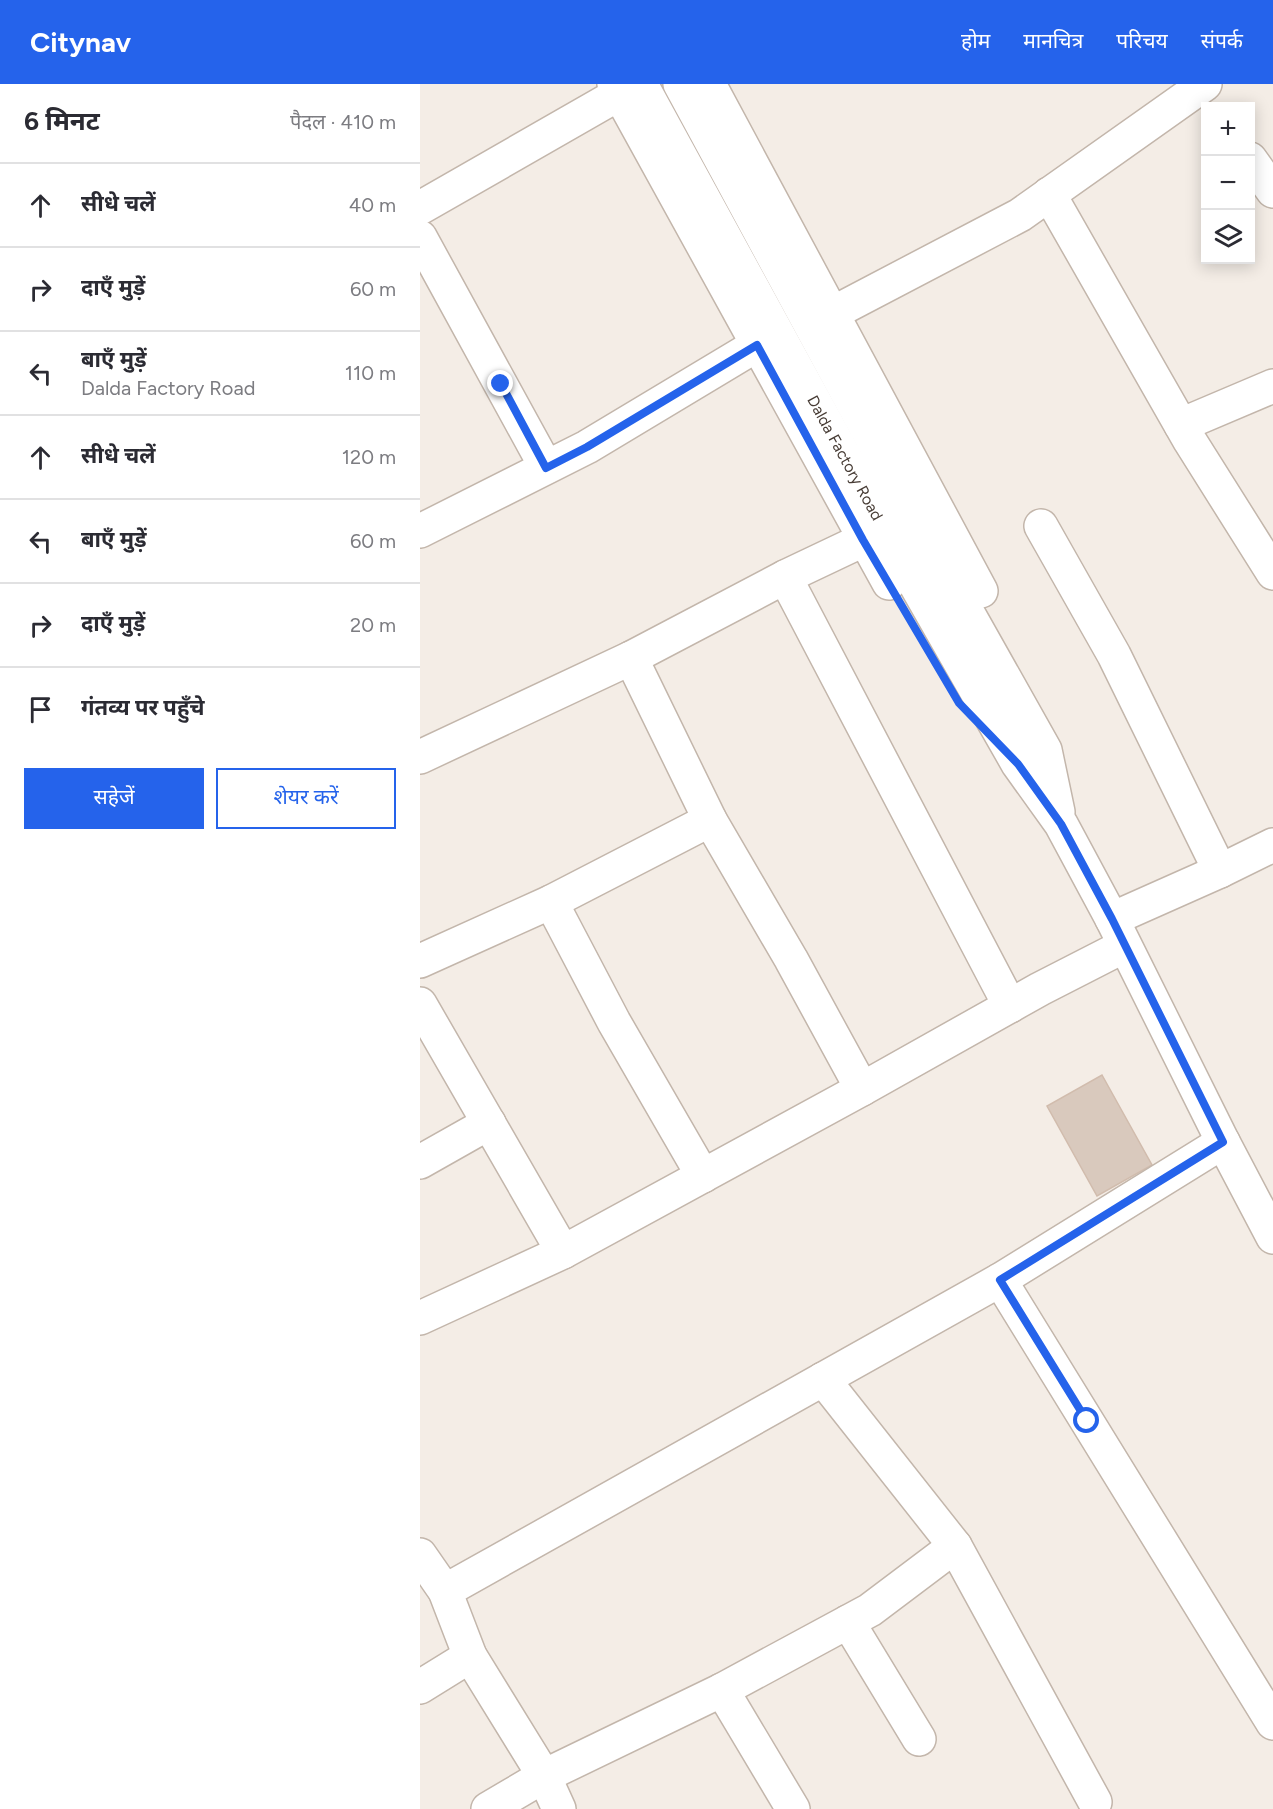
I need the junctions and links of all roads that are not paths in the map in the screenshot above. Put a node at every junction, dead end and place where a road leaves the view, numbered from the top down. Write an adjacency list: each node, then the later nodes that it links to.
1 (680, 84): 22 (street, Dalda Factory Road)
2 (709, 84): 10 (street)
3 (625, 87): 8 (street); 11 (street); 22 (street, Dalda Factory Road)
4 (1206, 93): 7 (street)
5 (1255, 165): 6 (street)
6 (1273, 191)
7 (1049, 194): 10 (street); 13 (street)
8 (420, 208)
9 (420, 237): 14 (street)
10 (832, 313): 22 (street)
11 (757, 345): 14 (street); 17 (street)
12 (1273, 386): 13 (street)
13 (1181, 425): 18 (street)
14 (546, 468): 16 (street)
15 (1041, 526): 25 (street)
16 (420, 531)
17 (863, 540): 19 (street); 22 (street)
18 (1273, 573)
19 (785, 577): 20 (street); 30 (street)
20 (631, 658): 21 (street); 23 (street)
21 (420, 757)
22 (1031, 757): 27 (street, Dalda Factory Road)
23 (710, 820): 26 (street); 31 (street)
24 (1273, 845): 25 (street)
25 (1220, 871): 27 (street)
26 (551, 902): 28 (street); 35 (street)
27 (1118, 932): 30 (street); 33 (street, Dalda Factory Road)
28 (420, 961)
29 (420, 1004): 32 (street)
30 (1010, 1006): 31 (street)
31 (862, 1089): 35 (street)
32 (489, 1123): 34 (street); 37 (street)
33 (1223, 1142): 36 (street, Dalda Factory Road); 38 (street)
34 (420, 1162)
35 (703, 1176): 37 (street)
36 (1273, 1237)
37 (563, 1252): 39 (street)
38 (1000, 1280): 40 (street); 48 (street)
39 (420, 1318)
40 (823, 1379): 41 (street); 43 (street)
41 (955, 1546): 44 (street); 51 (street)
42 (420, 1555): 43 (street)
43 (445, 1591): 45 (street)
44 (848, 1622): 47 (street); 49 (street)
45 (470, 1656): 46 (street); 50 (street)
46 (420, 1687)
47 (722, 1690): 50 (street); 54 (street)
48 (1273, 1723)
49 (919, 1739)
50 (544, 1776): 52 (street); 53 (street)
51 (1093, 1807)
52 (488, 1809)
53 (559, 1809)
54 (793, 1809)

